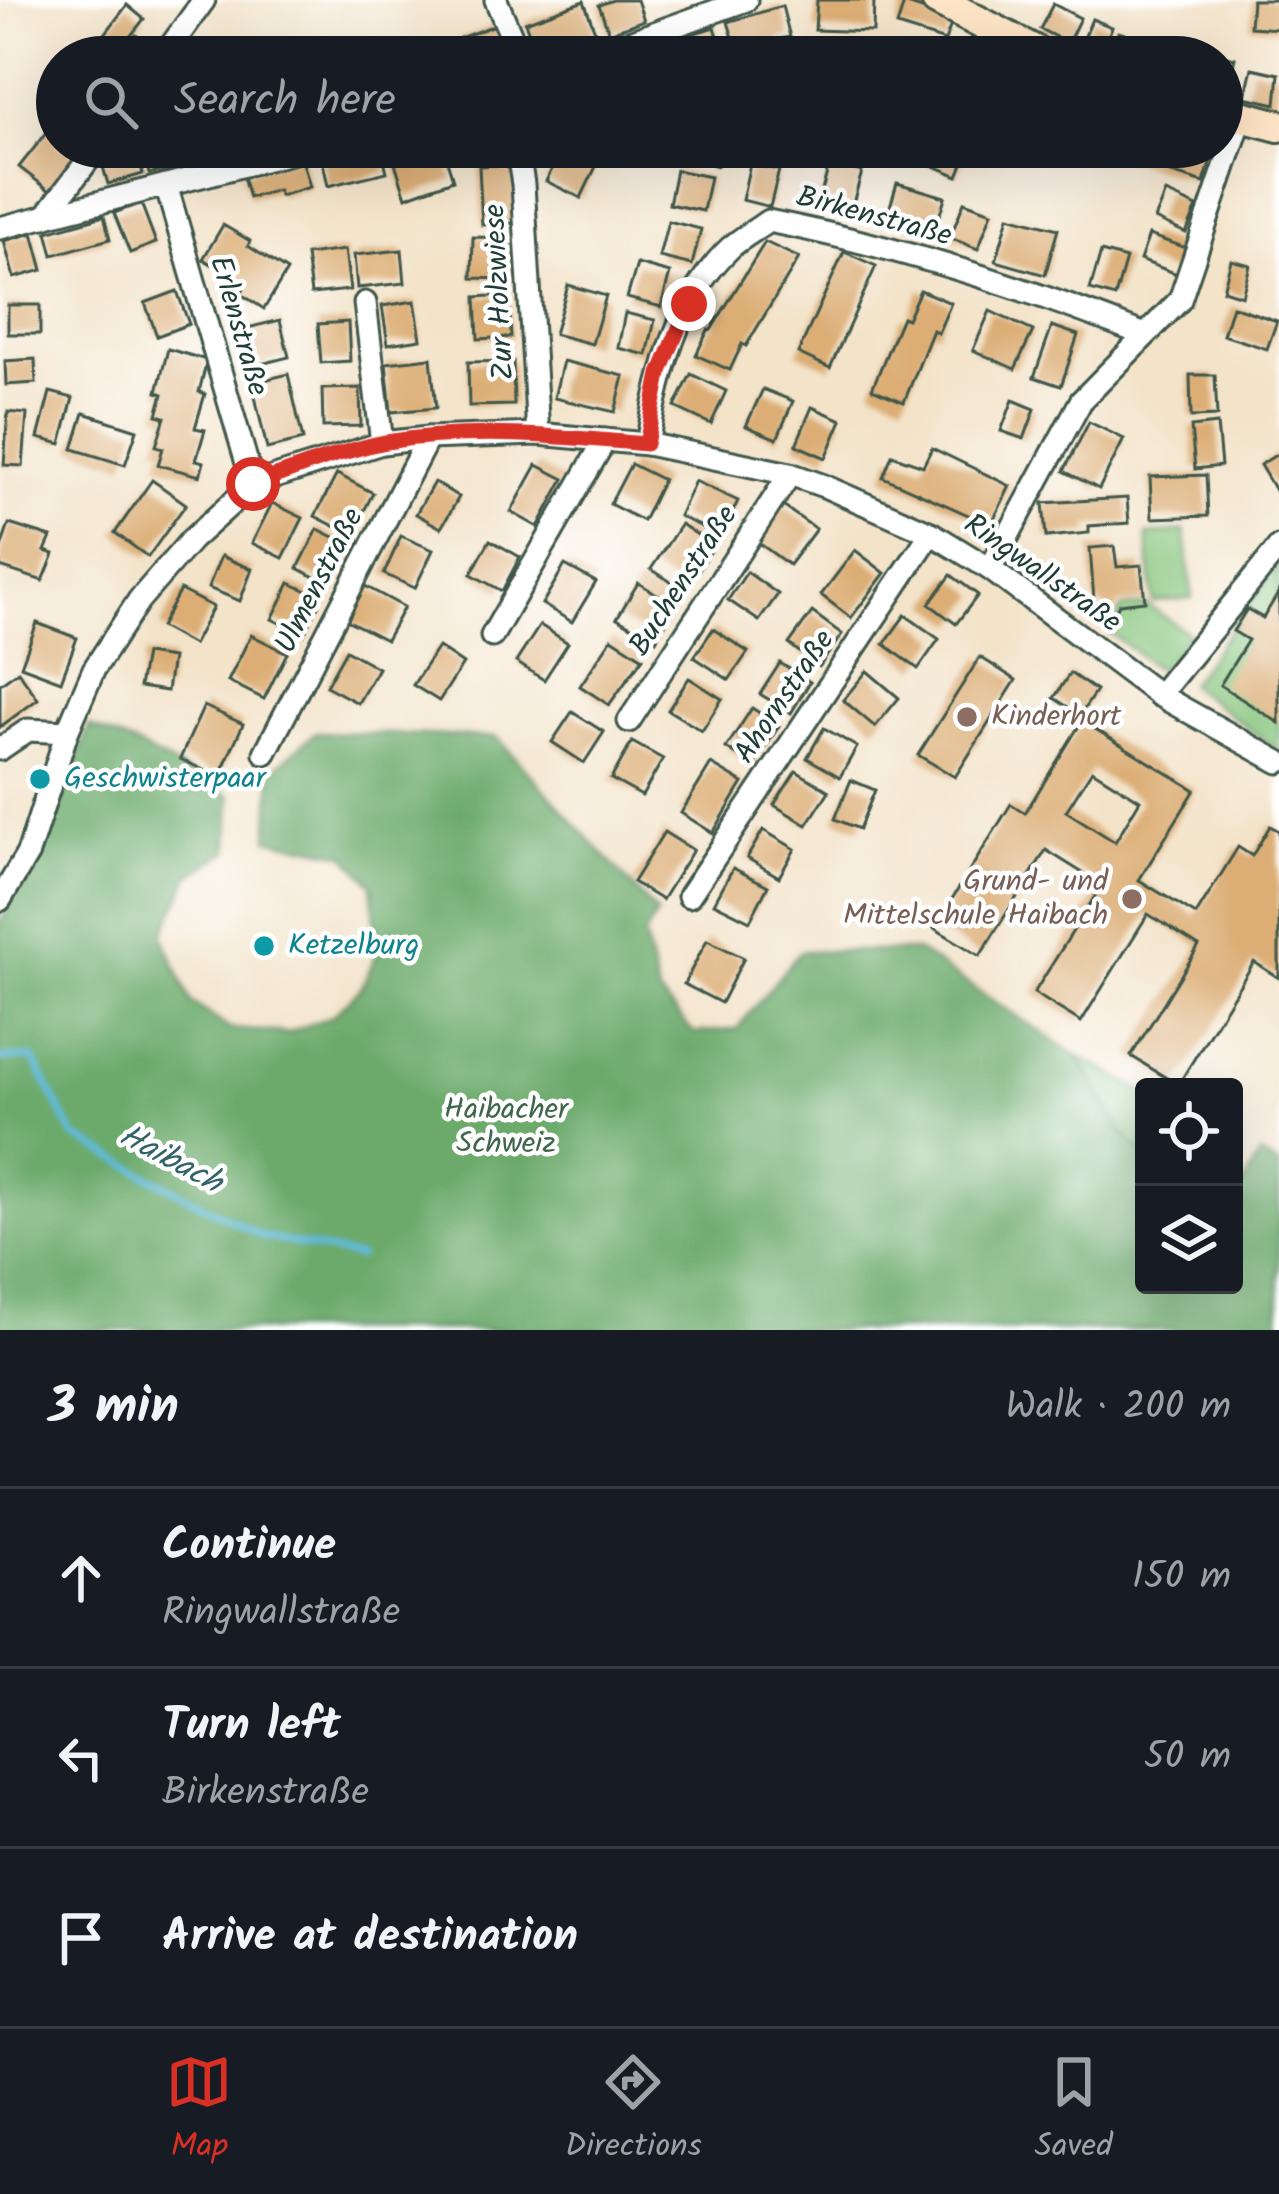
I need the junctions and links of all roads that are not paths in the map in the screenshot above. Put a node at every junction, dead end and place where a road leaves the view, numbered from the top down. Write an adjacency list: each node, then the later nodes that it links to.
1 (204, 0): 5 (street)
2 (496, 0): 6 (street)
3 (746, 0): 7 (street)
4 (937, 0): 8 (street)
5 (178, 36)
6 (511, 36)
7 (646, 36)
8 (1006, 36)
9 (1243, 117): 10 (street)
10 (1279, 126)
11 (82, 168): 16 (street)
12 (232, 168): 15 (street)
13 (520, 168): 20 (street, Zur Holzwiese)
14 (1217, 168): 19 (street)
15 (166, 185): 16 (street); 26 (street, Erlenstraße)
16 (45, 217): 17 (street)
17 (0, 228)
18 (365, 304): 23 (street)
19 (1145, 335): 24 (street, Birkenstraße); 29 (street)
20 (538, 434): 21 (street, Ringwallstraße); 22 (street, Ringwallstraße)
21 (428, 438): 23 (street, Ringwallstraße); 35 (street, Ulmenstraße)
22 (605, 440): 24 (street, Ringwallstraße); 30 (street)
23 (382, 443): 26 (street, Ringwallstraße)
24 (646, 444): 25 (street, Ringwallstraße)
25 (790, 474): 27 (street, Ringwallstraße); 32 (street, Buchenstraße)
26 (253, 484): 33 (street, Ringwallstraße)
27 (931, 533): 29 (street, Ringwallstraße); 37 (street, Ahornstraße)
28 (1279, 548): 31 (street)
29 (990, 569): 31 (street, Ringwallstraße)
30 (492, 636)
31 (1159, 695): 36 (street, Ringwallstraße)
32 (629, 721)
33 (67, 732): 34 (street); 38 (street, Ringwallstraße)
34 (0, 748)
35 (265, 753)
36 (1279, 762)
37 (689, 896)
38 (0, 900)

